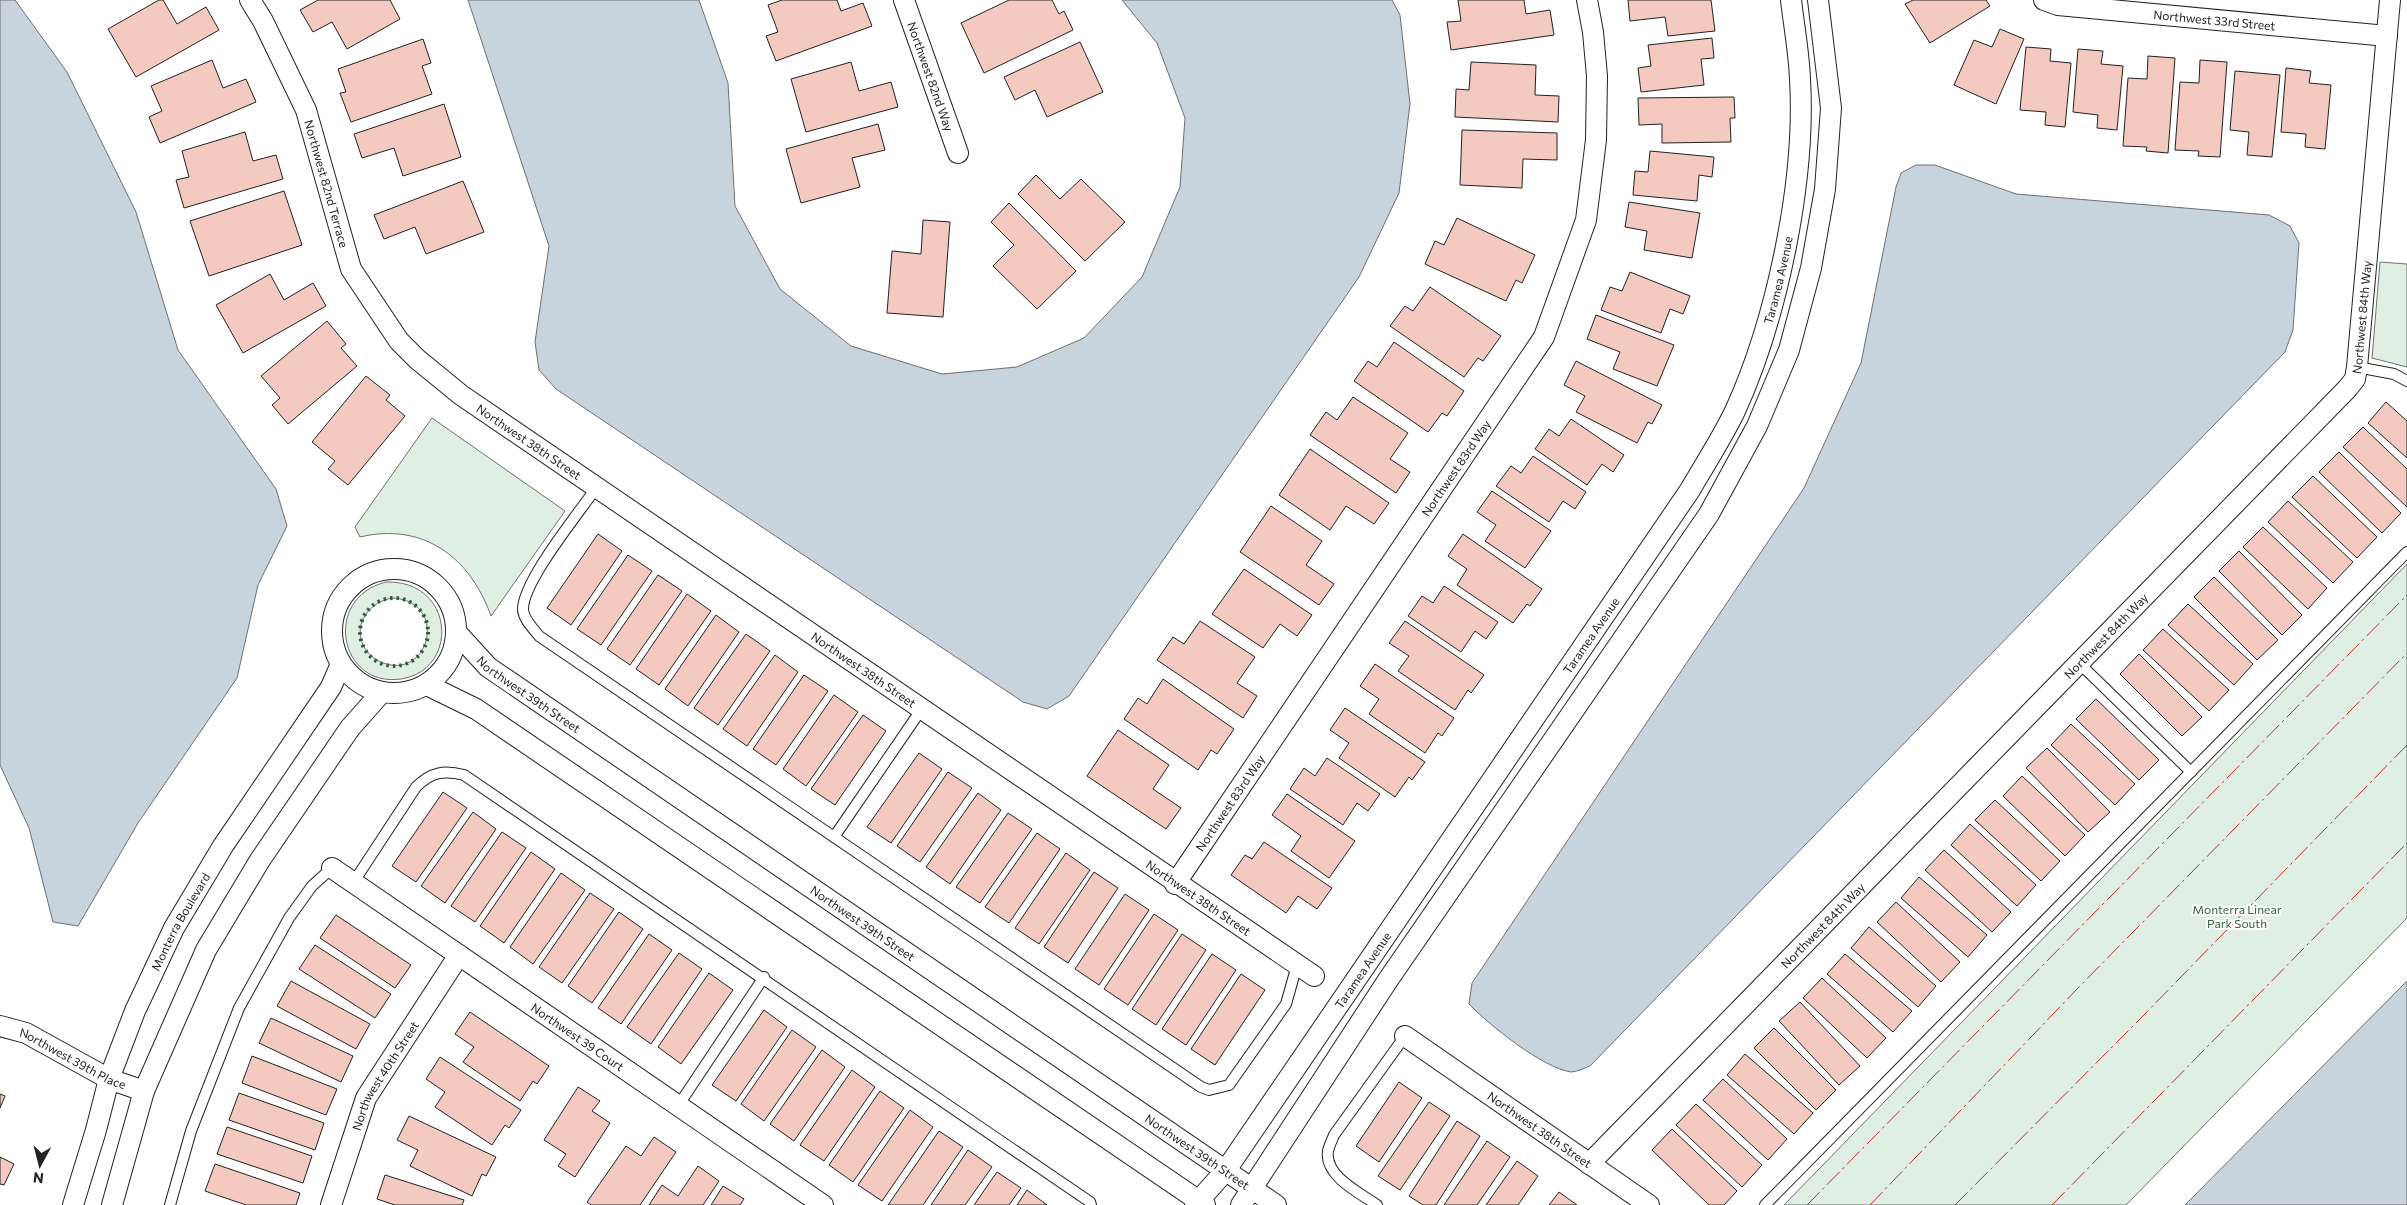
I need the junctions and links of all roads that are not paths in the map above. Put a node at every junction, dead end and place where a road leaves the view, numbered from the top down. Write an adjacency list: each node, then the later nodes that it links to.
1 (250, 0): 10 (street, Northwest 82nd Terrace)
2 (904, 0): 9 (street, Northwest 82nd Way)
3 (1587, 0): 25 (street, Northwest 83rd Way)
4 (1791, 0): 36 (street, Taramea Avenue)
5 (1818, 0): 37 (street)
6 (2044, 0): 8 (street, Northwest 33rd Street)
7 (2390, 0): 8 (street, Northwest 84th Way)
8 (2387, 36): 11 (street, Northwest 84th Way)
9 (958, 153)
10 (417, 359): 13 (street, Northwest 38th Street)
11 (2358, 367): 12 (lane); 16 (street, Northwest 84th Way)
12 (2407, 381)
13 (596, 488): 20 (street, Northwest 38th Street); 22 (lane)
14 (2407, 552): 21 (lane)
15 (457, 633): 17 (street); 18 (street); 36 (street, Northwest 39th Street)
16 (2079, 663): 21 (lane); 35 (street, Northwest 84th Way)
17 (341, 664): 19 (street); 32 (street, Monterra Boulevard)
18 (427, 685): 19 (street); 38 (street)
19 (382, 692): 33 (street)
20 (921, 710): 22 (lane); 25 (street, Northwest 38th Street)
21 (2191, 772): 49 (lane)
22 (834, 837): 27 (lane)
23 (332, 868): 24 (street, Northwest 39 Court); 41 (lane)
24 (353, 883): 26 (street, Northwest 39 Court); 29 (lane)
25 (1175, 884): 27 (street, Northwest 38th Street)
26 (459, 955): 34 (street, Northwest 39 Court); 42 (street, Northwest 40th Street)
27 (1297, 965): 28 (street, Northwest 38th Street)
28 (1314, 976)
29 (764, 978): 34 (lane); 44 (lane)
30 (0, 1026): 32 (street, Northwest 39th Place)
31 (1405, 1036): 35 (street, Northwest 38th Street); 47 (lane)
32 (109, 1079): 33 (street, Northwest 39th Place); 39 (street, Monterra Boulevard)
33 (144, 1091): 40 (street)
34 (678, 1106): 43 (street, Northwest 39 Court)
35 (1589, 1164): 48 (street, Northwest 38th Street)
36 (1226, 1170): 37 (street, Northwest 39th Street); 38 (street, Taramea Avenue)
37 (1251, 1187): 45 (street); 46 (street, Northwest 39th Street)
38 (1200, 1204)
39 (73, 1205)
40 (112, 1205)
41 (170, 1205)
42 (330, 1205)
43 (823, 1205)
44 (1091, 1205)
45 (1241, 1205)
46 (1276, 1205)
47 (1377, 1205)
48 (1649, 1205)
49 (1765, 1205)

